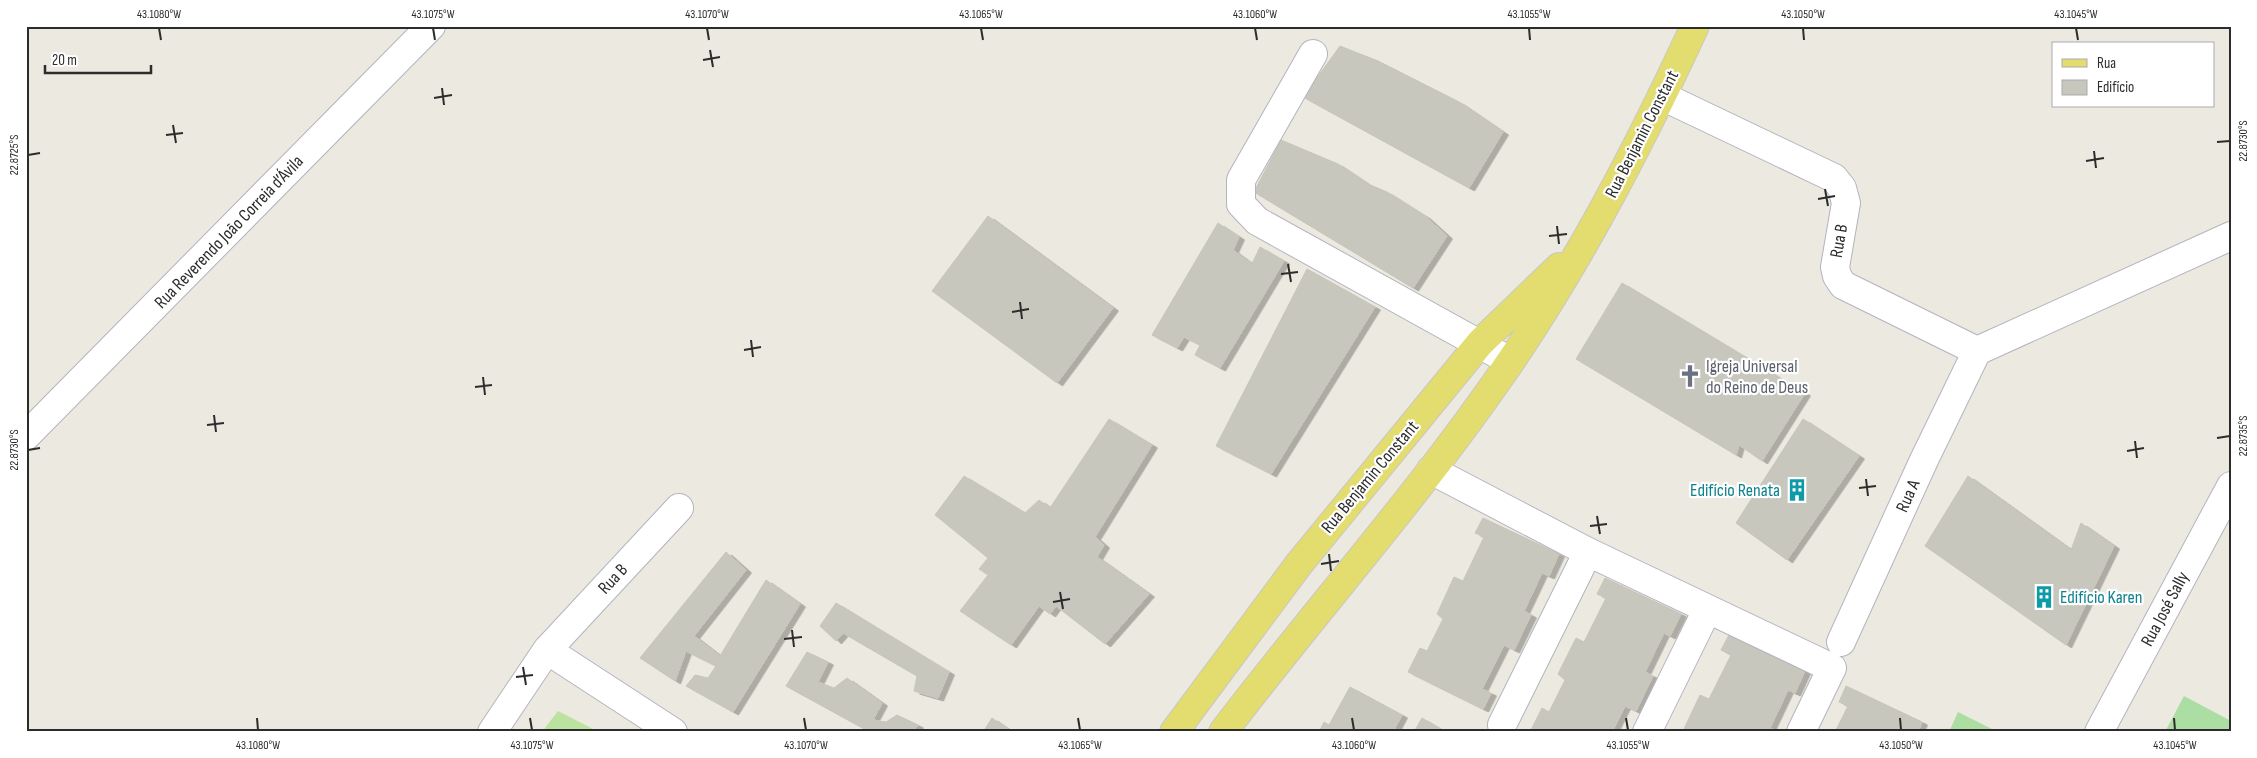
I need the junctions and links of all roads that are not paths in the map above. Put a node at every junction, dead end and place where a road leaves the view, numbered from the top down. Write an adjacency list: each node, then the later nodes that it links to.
1 (431, 26): 10 (street, Rua Reverendo João Correia d’Ávila)
2 (1695, 26): 4 (main road, Rua Benjamin Constant)
3 (1313, 54): 7 (street)
4 (1662, 96): 6 (main road, Rua Benjamin Constant); 8 (street, Rua B)
5 (2231, 236): 8 (street)
6 (1587, 240): 7 (main road, Rua Benjamin Constant); 9 (main road, Rua Benjamin Constant)
7 (1480, 343): 9 (street); 22 (main road, Rua Benjamin Constant)
8 (1977, 351): 17 (street, Rua A)
9 (1510, 361): 11 (main road, Rua Benjamin Constant)
10 (26, 436)
11 (1431, 470): 15 (street); 23 (main road, Rua Benjamin Constant)
12 (2231, 486): 14 (street, Rua José Sally)
13 (679, 508): 18 (street, Rua B)
14 (2222, 514): 26 (street, Rua José Sally)
15 (1588, 552): 16 (street); 19 (street)
16 (1707, 610): 24 (street); 25 (street)
17 (1841, 642)
18 (546, 650): 20 (street, Rua B); 21 (street)
19 (1502, 725)
20 (492, 732)
21 (673, 732)
22 (1174, 732)
23 (1224, 732)
24 (1647, 732)
25 (1801, 732)
26 (2099, 732)

